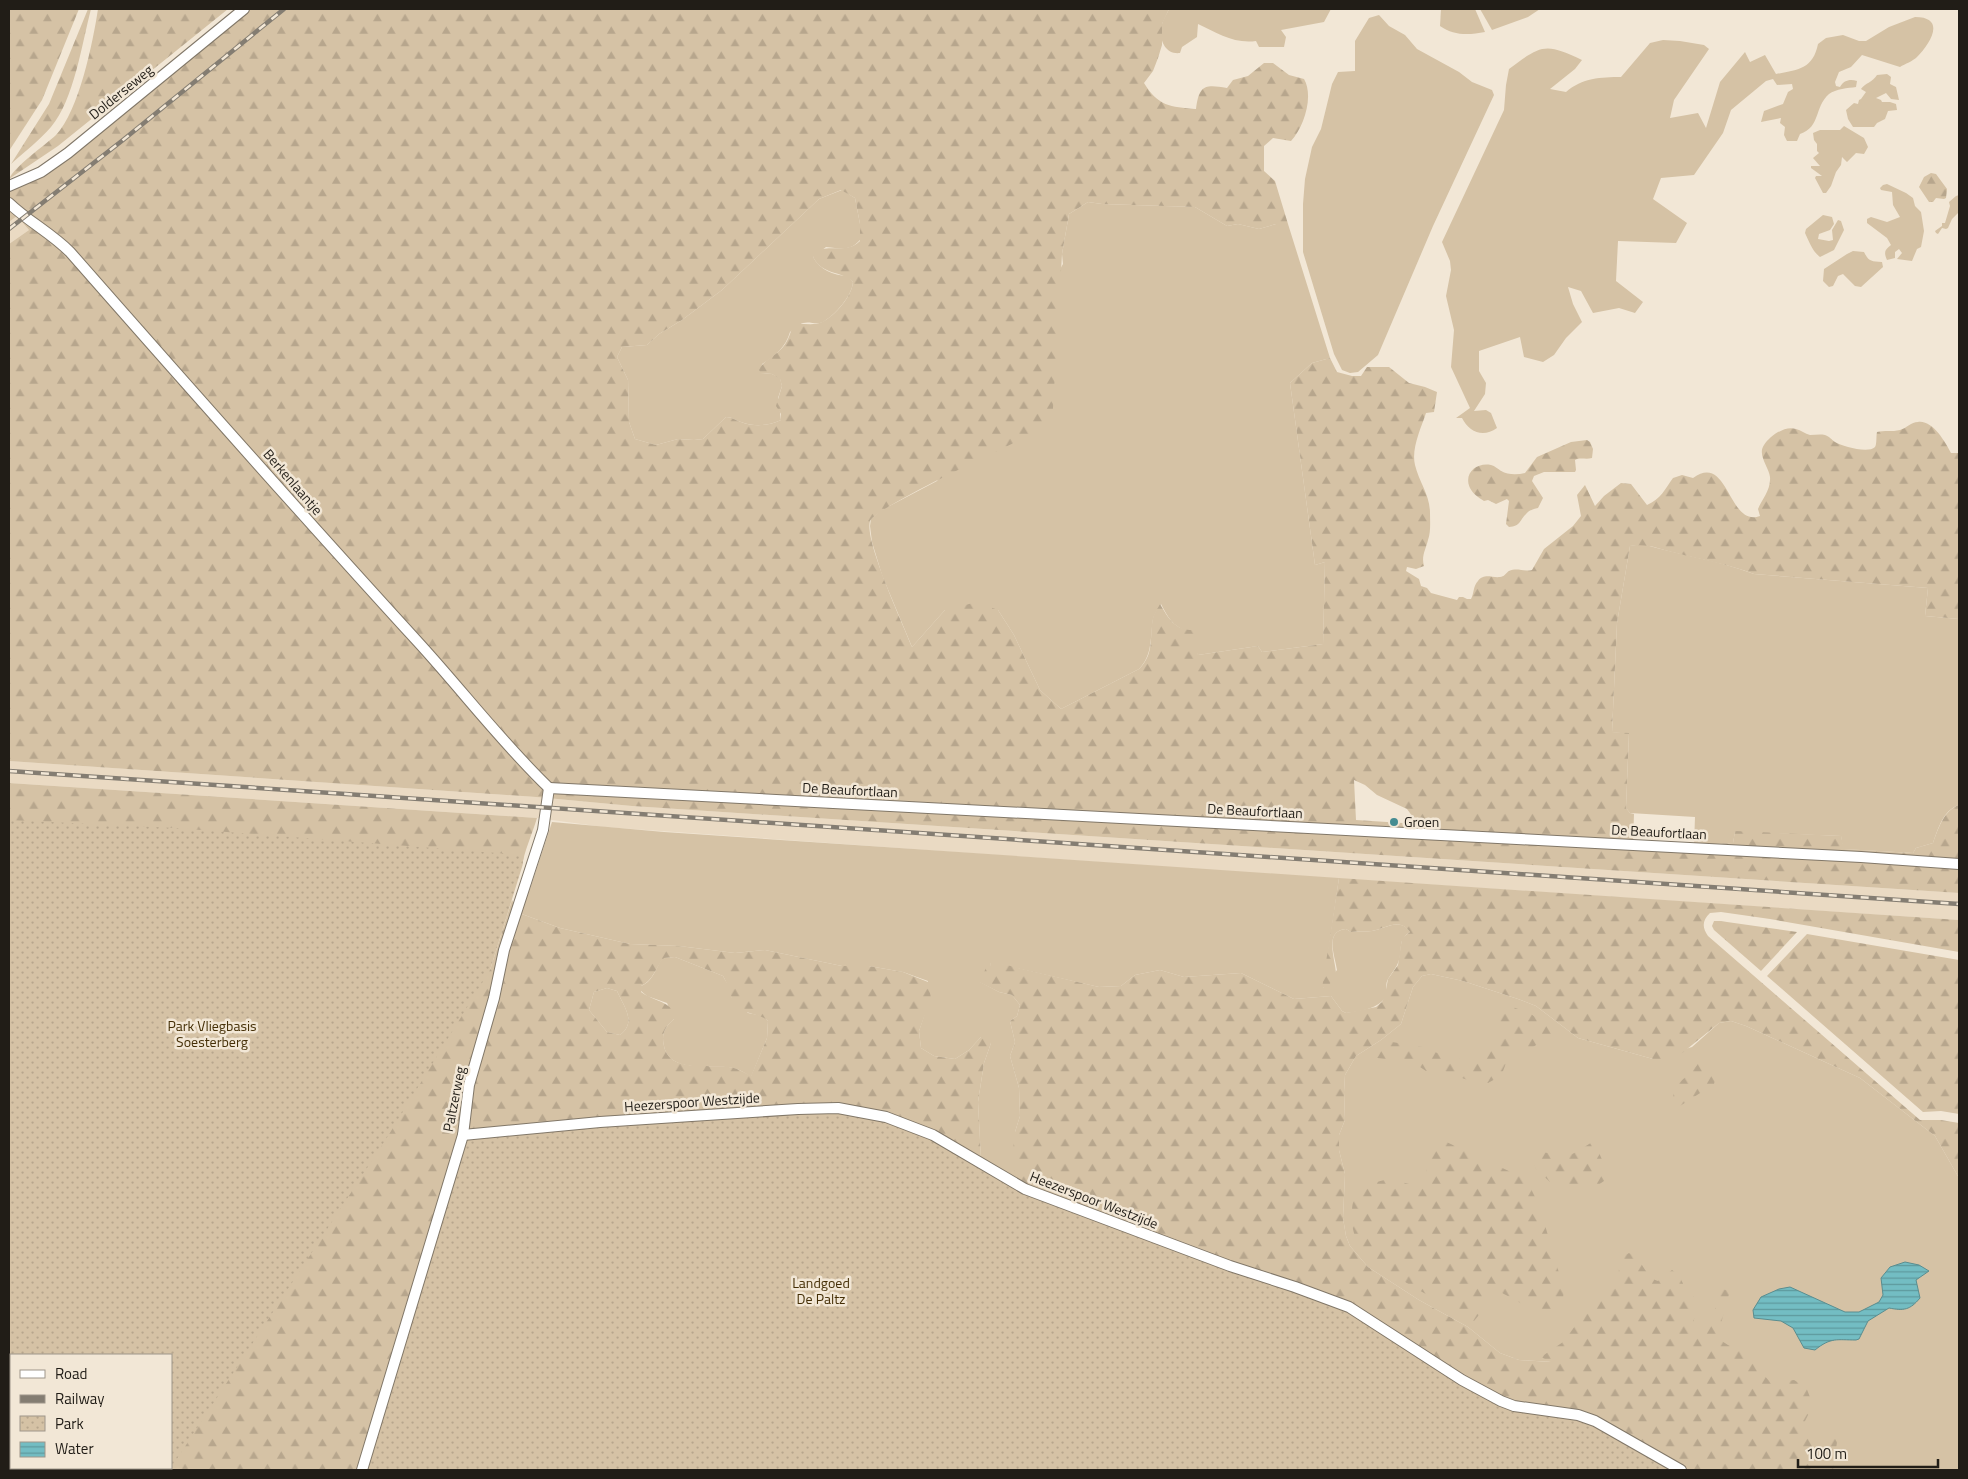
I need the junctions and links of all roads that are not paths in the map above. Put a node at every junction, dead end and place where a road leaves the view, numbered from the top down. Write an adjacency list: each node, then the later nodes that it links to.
1 (244, 9): 2 (street, Dolderseweg)
2 (9, 186)
3 (9, 204): 4 (street, Berkenlaantje)
4 (549, 788): 5 (street, De Beaufortlaan); 6 (street, Paltzerweg)
5 (1959, 864)
6 (463, 1135): 7 (street, Paltzerweg); 8 (street, Heezerspoor Westzijde)
7 (362, 1470)
8 (1681, 1470)

